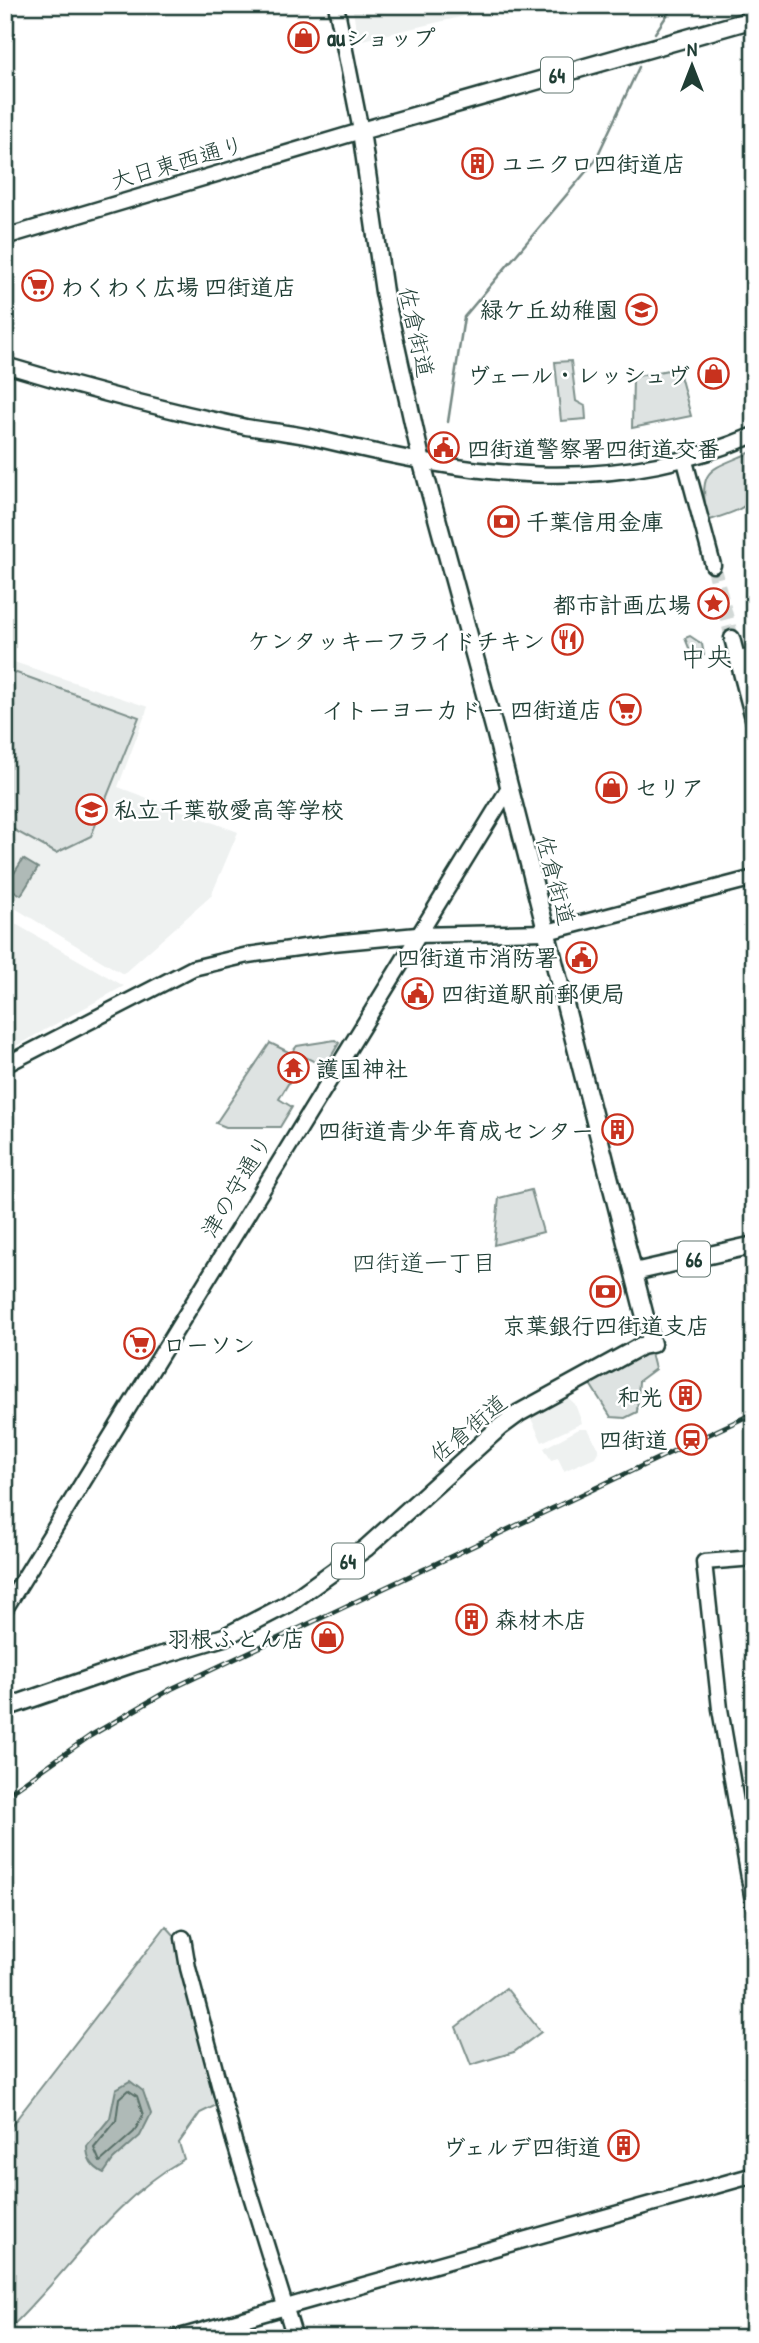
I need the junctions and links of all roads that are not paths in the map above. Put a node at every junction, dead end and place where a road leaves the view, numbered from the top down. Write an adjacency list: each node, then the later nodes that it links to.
1 (336, 5): 3 (street)
2 (754, 19): 3 (main road, 64)
3 (361, 131): 4 (street, 大日東西通り); 8 (main road, 佐倉街道 / 64)
4 (5, 237)
5 (5, 365): 8 (street)
6 (754, 435): 7 (street)
7 (685, 461): 8 (street); 9 (street)
8 (422, 463): 14 (main road, 佐倉街道 / 64)
9 (713, 565)
10 (732, 638): 12 (street)
11 (754, 655): 12 (street)
12 (738, 660): 13 (street)
13 (754, 722)
14 (509, 788): 16 (main road, 佐倉街道 / 64); 17 (street, 津の守通り)
15 (754, 878): 16 (street)
16 (547, 932): 17 (street); 20 (main road, 佐倉街道 / 64)
17 (418, 935): 18 (street); 22 (street, 津の守通り)
18 (5, 1065)
19 (754, 1245): 20 (main road, 66)
20 (634, 1272): 23 (main road, 佐倉街道 / 64)
21 (754, 1558): 24 (street)
22 (5, 1609)
23 (5, 1708)
24 (754, 1906)
25 (183, 1938): 27 (street)
26 (754, 2175): 27 (street)
27 (285, 2307): 28 (street); 29 (street)
28 (176, 2338)
29 (295, 2338)

